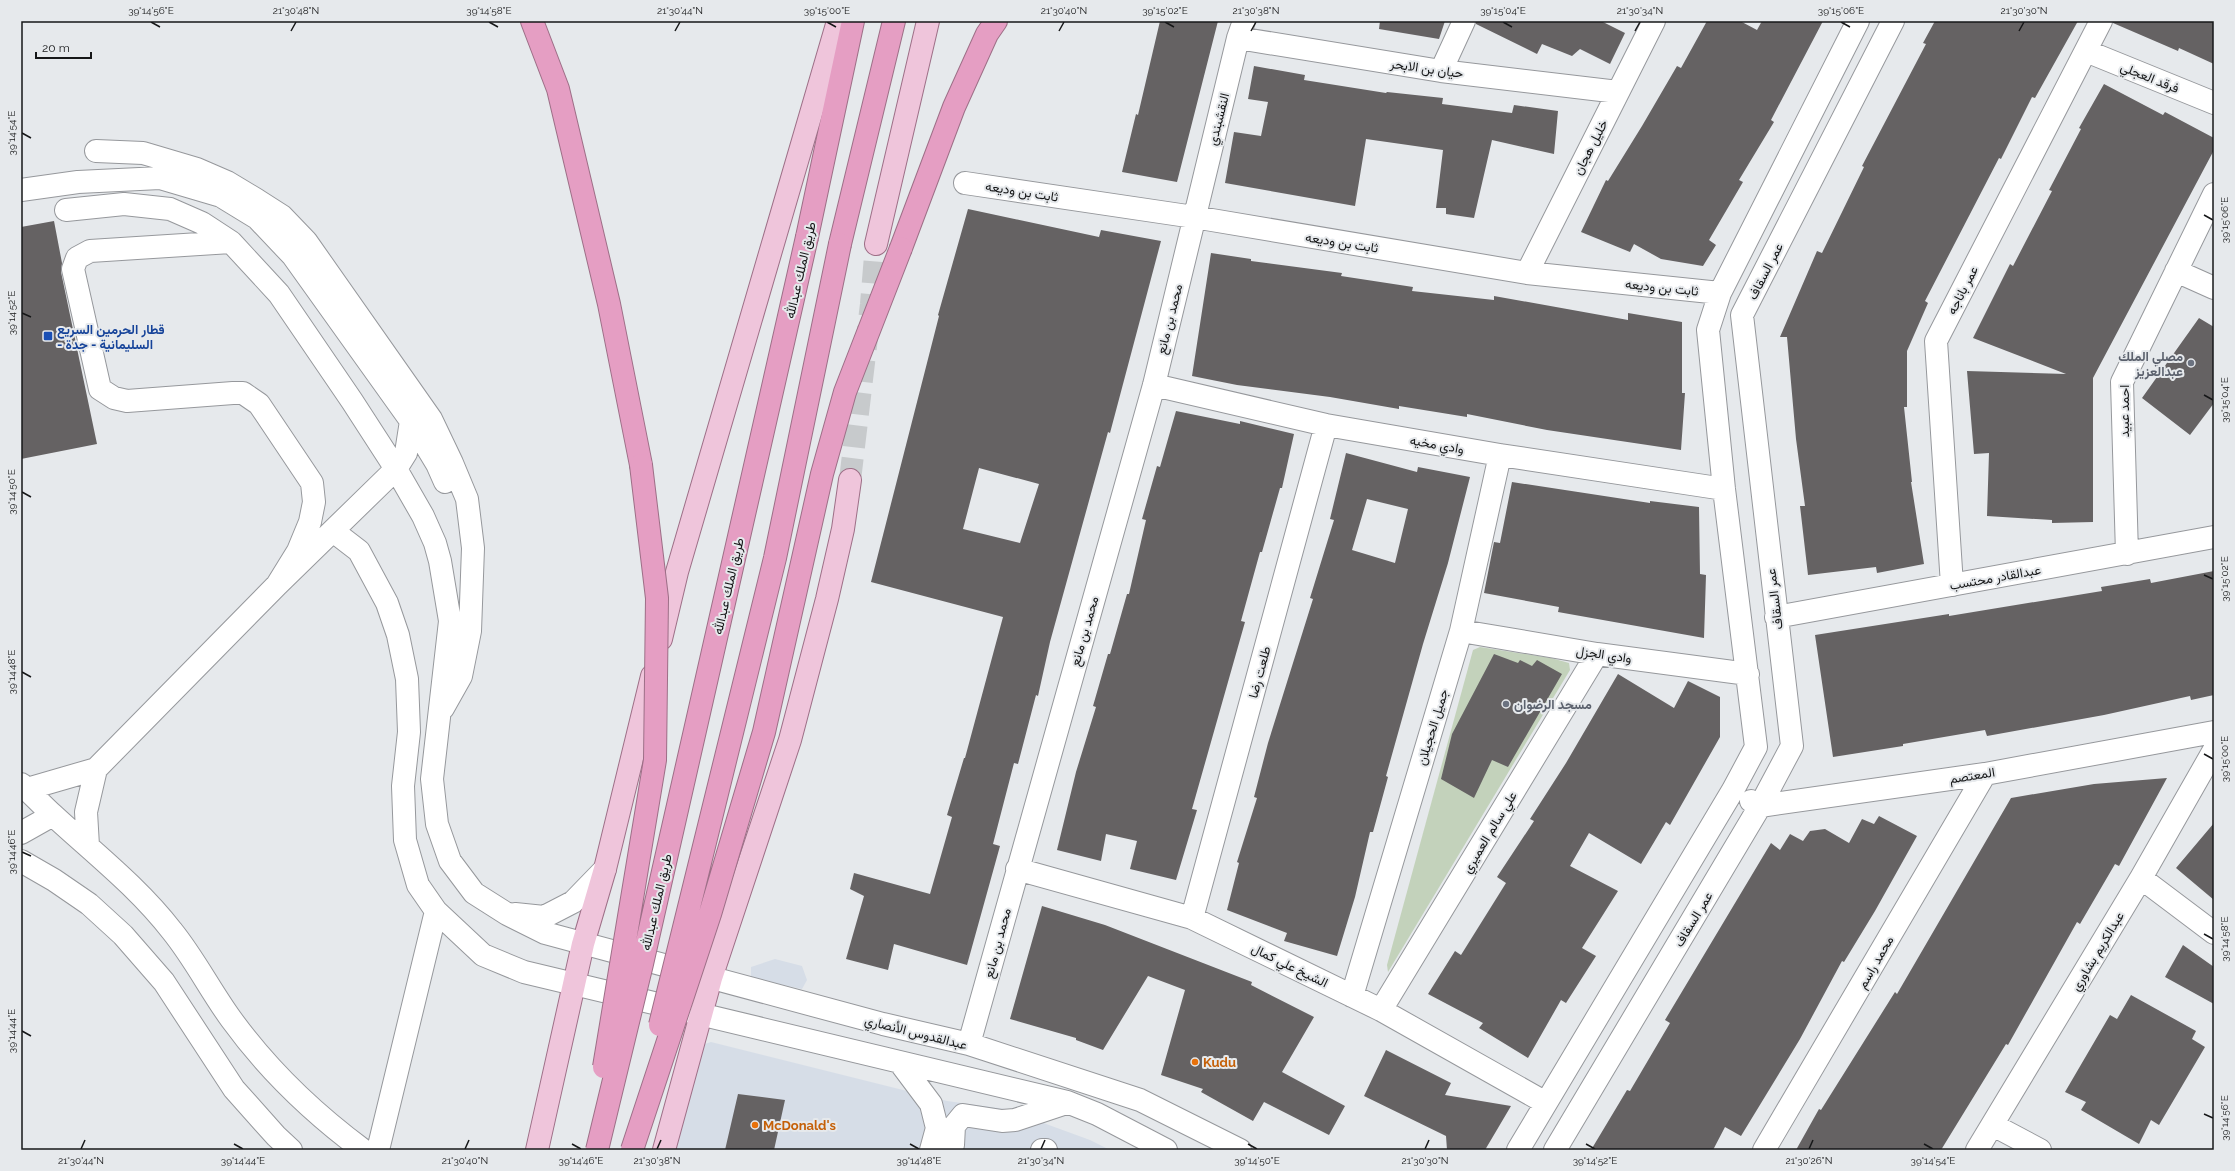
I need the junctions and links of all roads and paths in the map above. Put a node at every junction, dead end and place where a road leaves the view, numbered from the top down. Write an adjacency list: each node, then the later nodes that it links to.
1 (532, 21): 82 (highway, bridge)
2 (838, 21): 59 (main road)
3 (853, 21): 83 (highway, طريق الملك عبدالله, bridge)
4 (894, 21): 84 (highway, bridge)
5 (928, 21): 24 (main road)
6 (996, 21): 84 (highway, bridge)
7 (1464, 21): 14 (street)
8 (1654, 21): 15 (street, خليل هجان)
9 (1858, 21): 28 (street)
10 (1893, 21): 41 (street, عمر السقاف)
11 (2102, 21): 13 (street, عمر باناجه)
12 (1241, 29): 14 (street, حيان بن الابحر); 22 (street, النقشبندي)
13 (2086, 51): 16 (street, فرقد العجلي); 40 (street, عمر باناجه)
14 (1441, 71): 15 (street, حيان بن الابحر)
15 (1618, 92): 26 (street, خليل هجان)
16 (2214, 103)
17 (96, 151): 46 (street)
18 (965, 183): 22 (street, ثابت بن وديعه)
19 (21, 190): 30 (street)
20 (2214, 194): 25 (street, احمد عبيد)
21 (66, 210): 23 (street)
22 (1194, 217): 26 (street, ثابت بن وديعه); 29 (street, محمد بن مانع)
23 (231, 242): 33 (street); 39 (street)
24 (876, 244)
25 (2176, 271): 27 (street); 38 (street, احمد عبيد)
26 (1527, 273): 28 (street, ثابت بن وديعه)
27 (2214, 288)
28 (1720, 292): 35 (street)
29 (1154, 384): 31 (street, وادي مخيه); 60 (street, محمد بن مانع)
30 (411, 421): 33 (street); 42 (street)
31 (1326, 425): 32 (street, وادي مخيه); 64 (street, طلعت رضا)
32 (1500, 455): 35 (street, وادي مخيه); 43 (street, جميل الحجيلان)
33 (396, 469): 36 (street); 42 (street)
34 (850, 480): 67 (main road)
35 (1724, 489): 45 (street)
36 (333, 531): 39 (street); 47 (street)
37 (2214, 537): 38 (street, عبدالقادر محتسب)
38 (2128, 554): 40 (street, عبدالقادر محتسب)
39 (277, 585): 50 (street)
40 (1952, 585): 41 (street, عبدالقادر محتسب)
41 (1776, 617): 54 (street, عمر السقاف)
42 (450, 621): 46 (street, عبدالقدوس الأنصاري)
43 (1461, 631): 44 (street, وادي الجزل); 69 (street, جميل الحجيلان)
44 (1597, 654): 45 (street, وادي الجزل); 70 (street, علي سالم العميري)
45 (1748, 674): 53 (street)
46 (438, 719): 47 (street); 63 (street, عبدالقدوس الأنصاري)
47 (409, 732): 62 (street)
48 (2214, 732): 51 (street, المعتصم)
49 (2214, 750): 61 (street, عبدالكريم بشاوري)
50 (96, 770): 52 (street); 57 (street)
51 (1985, 774): 54 (street, المعتصم); 93 (street, محمد راسم)
52 (23, 786): 55 (street)
53 (1733, 790): 54 (street); 75 (street)
54 (1760, 806): 92 (street, عمر السقاف)
55 (53, 815): 56 (street); 57 (street)
56 (21, 833)
57 (88, 846): 79 (street)
58 (21, 861): 78 (street)
59 (605, 869): 63 (street); 66 (main road)
60 (1017, 869): 64 (street, الشيخ علي كمال); 72 (street, محمد بن مانع)
61 (2141, 878): 65 (street); 76 (street, عبدالكريم بشاوري)
62 (436, 911): 68 (street); 80 (street)
63 (507, 914): 66 (street, عبدالقدوس الأنصاري)
64 (1192, 918): 69 (street, الشيخ علي كمال)
65 (2214, 933)
66 (583, 944): 67 (street, عبدالقدوس الأنصاري); 68 (main road)
67 (712, 978): 71 (main road); 72 (street, عبدالقدوس الأنصاري)
68 (573, 984): 71 (street); 81 (main road)
69 (1352, 996): 70 (street, الشيخ علي كمال)
70 (1381, 1010): 75 (street, الشيخ علي كمال)
71 (701, 1015): 73 (street); 85 (main road)
72 (969, 1044): 90 (street, عبدالقدوس الأنصاري)
73 (901, 1064): 74 (street); 86 (street)
74 (1067, 1102): 77 (street); 89 (street)
75 (1546, 1103): 91 (street)
76 (1993, 1125): 94 (street, عبدالكريم بشاوري); 95 (street)
77 (958, 1148)
78 (291, 1150)
79 (363, 1150)
80 (378, 1150)
81 (537, 1150)
82 (590, 1150)
83 (597, 1150)
84 (631, 1150)
85 (664, 1150)
86 (931, 1150)
87 (1042, 1150): 88 (street)
88 (1046, 1150)
89 (1166, 1150)
90 (1240, 1150)
91 (1518, 1150)
92 (1555, 1150)
93 (1764, 1150)
94 (1976, 1150)
95 (2040, 1150)

